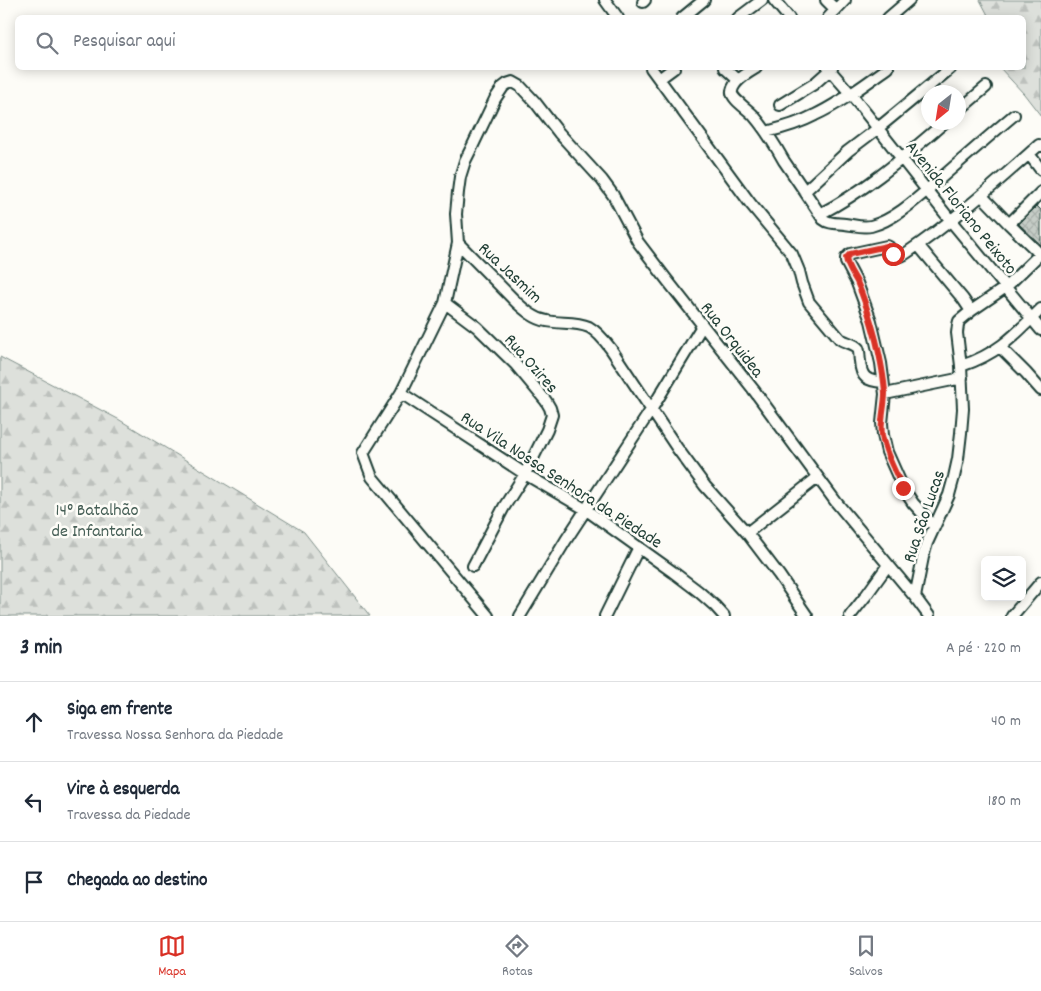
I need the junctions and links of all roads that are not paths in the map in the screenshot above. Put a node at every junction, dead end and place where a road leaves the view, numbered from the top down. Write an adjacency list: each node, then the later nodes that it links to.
1 (605, 0): 9 (street)
2 (704, 0): 10 (street)
3 (762, 0): 11 (street)
4 (774, 0): 12 (street)
5 (826, 0): 8 (street)
6 (845, 0): 8 (street)
7 (909, 0): 14 (street)
8 (836, 10): 13 (street)
9 (616, 15)
10 (686, 15)
11 (741, 15)
12 (786, 15)
13 (831, 15)
14 (892, 15)
15 (653, 70): 23 (street)
16 (671, 70): 23 (street)
17 (727, 70): 24 (street)
18 (752, 70): 24 (street)
19 (828, 70): 28 (street)
20 (832, 70): 26 (street, Avenida Floriano Peixoto)
21 (885, 70): 26 (street)
22 (949, 70): 30 (street)
23 (660, 79): 57 (street)
24 (738, 80): 32 (street)
25 (986, 88): 27 (street)
26 (850, 93): 30 (street, Avenida Floriano Peixoto); 32 (street)
27 (966, 104)
28 (780, 105)
29 (1014, 115): 37 (street)
30 (877, 129): 35 (street, Avenida Floriano Peixoto); 38 (street)
31 (936, 130): 35 (street)
32 (766, 132): 38 (street)
33 (1041, 146): 34 (street)
34 (1029, 154): 36 (street); 40 (street)
35 (902, 159): 37 (street, Avenida Floriano Peixoto); 41 (street)
36 (1041, 170)
37 (927, 190): 41 (street); 42 (street, Avenida Floriano Peixoto)
38 (805, 191): 41 (street)
39 (1041, 192): 43 (street)
40 (982, 196): 42 (street); 43 (street)
41 (823, 217)
42 (951, 221): 45 (street); 47 (street, Avenida Floriano Peixoto)
43 (1009, 224): 46 (street)
44 (458, 243): 48 (street); 52 (street, Rua Orquidea); 61 (street, Rua Jasmim)
45 (918, 246): 50 (street); 57 (street)
46 (1040, 254): 47 (street)
47 (1006, 287): 50 (street); 51 (street, Avenida Floriano Peixoto)
48 (445, 303): 59 (street); 62 (street, Rua Ozires)
49 (1041, 309): 51 (street)
50 (971, 311): 55 (street, Rua São Lucas)
51 (1032, 318): 53 (street, Avenida Floriano Peixoto); 54 (street)
52 (702, 326): 61 (street); 63 (street, Rua Orquidea)
53 (1041, 330)
54 (1000, 347): 55 (street); 58 (street)
55 (961, 366): 56 (street, Rua São Lucas)
56 (962, 378): 60 (street); 65 (street, Rua São Lucas)
57 (883, 382): 60 (street)
58 (1041, 390)
59 (401, 393): 62 (street, Rua Vila Nossa Senhora da Piedade); 72 (street)
60 (885, 394): 65 (street)
61 (651, 410): 64 (street); 66 (street, Rua Jasmim)
62 (525, 474): 64 (street, Rua Vila Nossa Senhora da Piedade); 69 (street, Rua Ozires)
63 (817, 478): 66 (street); 68 (street, Rua Orquidea)
64 (585, 509): 67 (street, Rua Vila Nossa Senhora da Piedade); 73 (street)
65 (934, 526): 71 (street, Rua São Lucas)
66 (746, 533): 76 (street, Rua Jasmim)
67 (639, 547): 74 (street); 75 (street, Rua Vila Nossa Senhora da Piedade)
68 (888, 565): 71 (street, Rua Orquidea); 77 (street)
69 (473, 566)
70 (1041, 582): 79 (street)
71 (916, 597): 78 (street, Rua Orquidea)
72 (488, 616)
73 (520, 616)
74 (605, 616)
75 (724, 616)
76 (807, 616)
77 (850, 616)
78 (930, 616)
79 (1012, 616)

